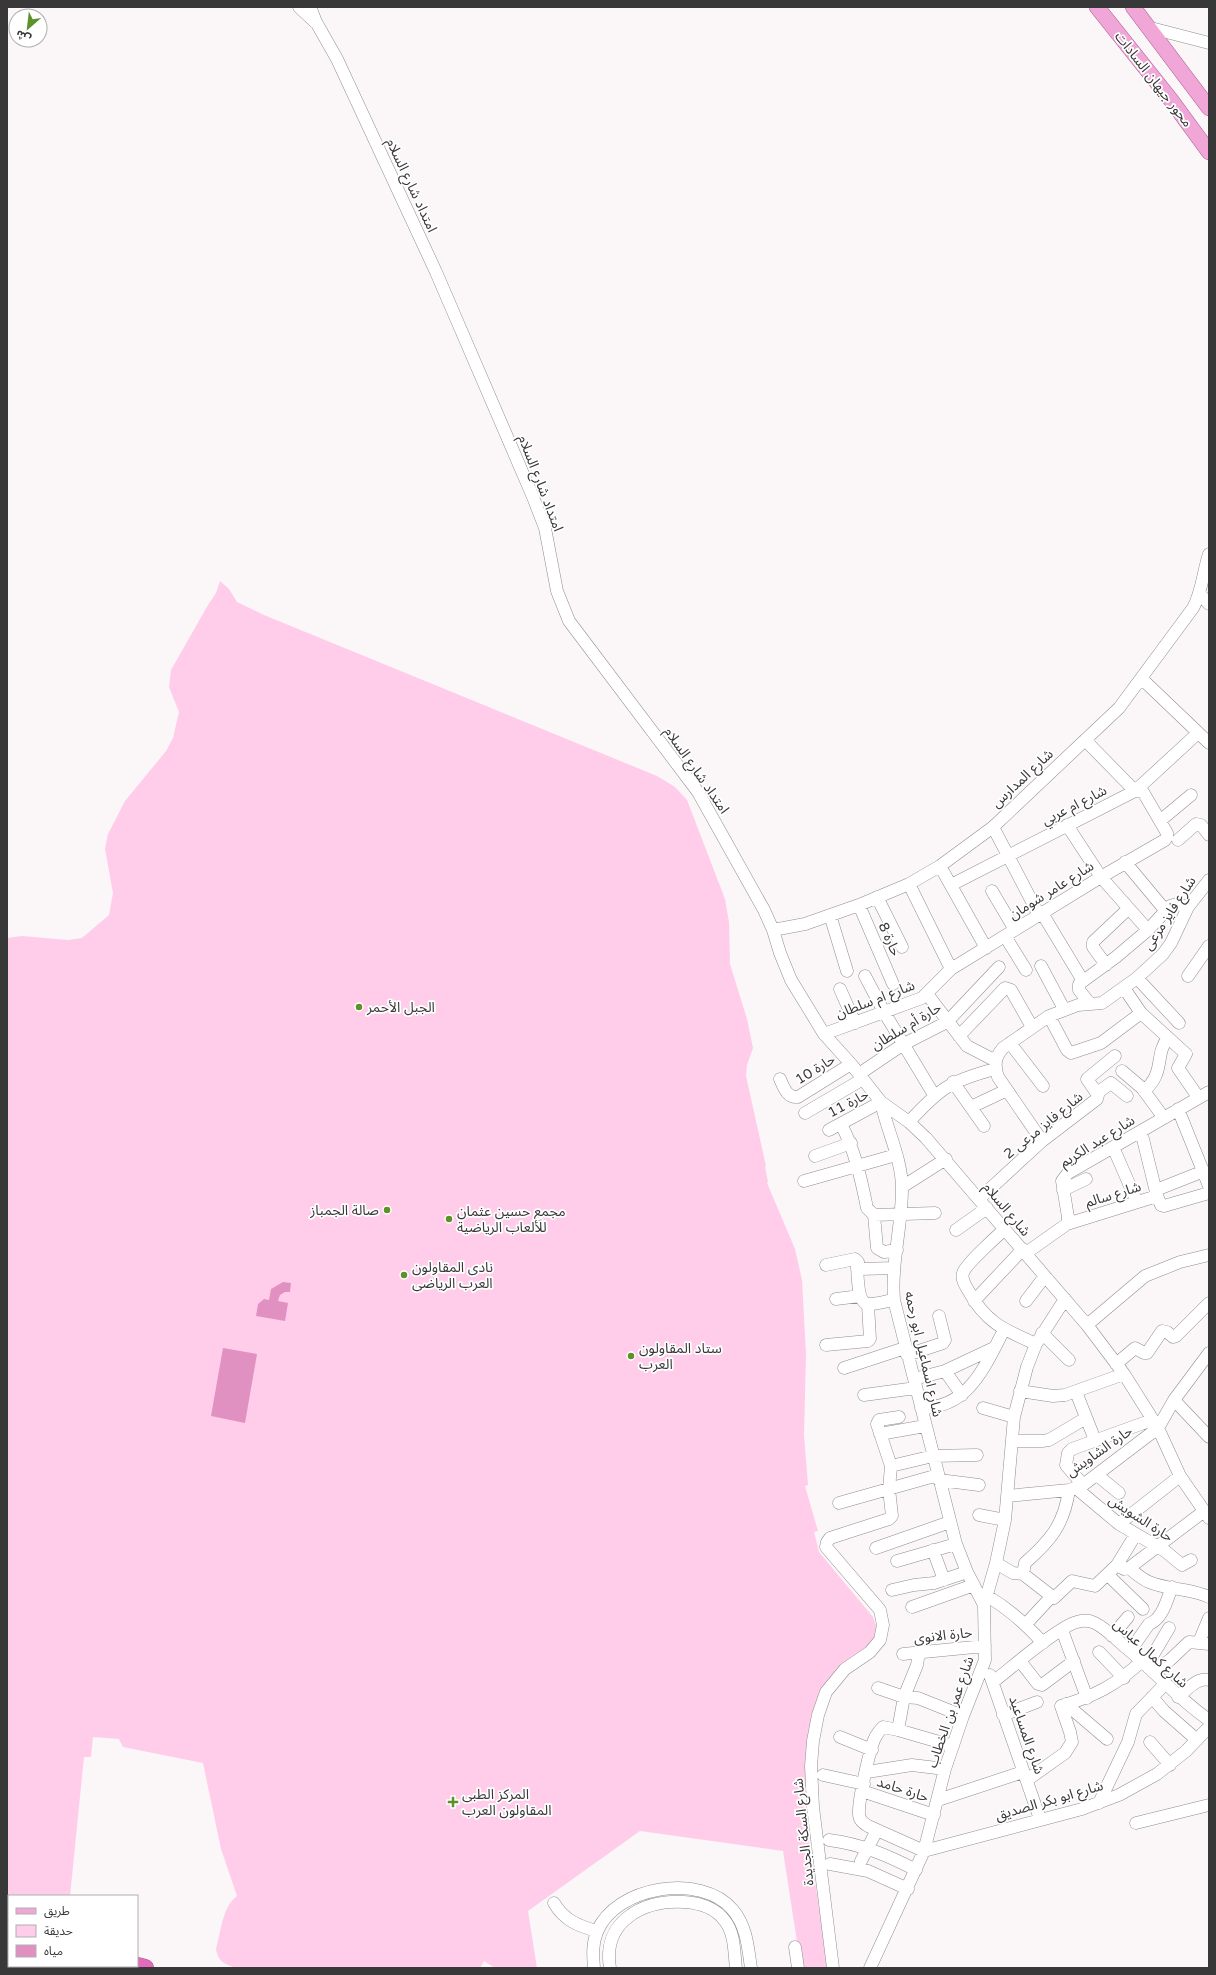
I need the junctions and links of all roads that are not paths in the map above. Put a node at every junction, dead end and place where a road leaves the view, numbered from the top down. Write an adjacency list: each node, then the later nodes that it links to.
1 (299, 7): 5 (street)
2 (310, 7): 5 (street)
3 (1097, 7): 9 (main road, محور جيهان السادات)
4 (1133, 7): 6 (main road, محور جيهان السادات)
5 (316, 22): 38 (street, امتداد شارع السلام)
6 (1147, 27): 7 (street); 8 (main road, محور جيهان السادات)
7 (1209, 43)
8 (1209, 108)
9 (1209, 152)
10 (1209, 554): 11 (street, شارع المدارس)
11 (1200, 594): 12 (street); 13 (street, شارع المدارس)
12 (1209, 604)
13 (1142, 678): 14 (street); 15 (street, شارع المدارس)
14 (1206, 738): 16 (street, شارع ام عربي)
15 (1085, 740): 16 (street); 20 (street, شارع المدارس)
16 (1135, 791): 18 (street); 19 (street, شارع ام عربي)
17 (1191, 795): 18 (street)
18 (1161, 820): 22 (street)
19 (1068, 825): 23 (street, شارع ام عربي); 26 (street)
20 (993, 826): 23 (street); 25 (street, شارع المدارس)
21 (1209, 835): 22 (street, شارع عامر شومان)
22 (1173, 839): 24 (street, شارع عامر شومان)
23 (1008, 856): 29 (street, شارع ام عربي); 36 (street)
24 (1125, 862): 26 (street, شارع عامر شومان); 35 (street)
25 (940, 866): 28 (street, شارع المدارس); 29 (street)
26 (1101, 877): 34 (street); 36 (street, شارع عامر شومان)
27 (1209, 880): 33 (street, شارع فايز مرعى)
28 (909, 884): 31 (street, شارع المدارس); 47 (street)
29 (951, 885): 43 (street)
30 (992, 891): 40 (street)
31 (877, 897): 32 (street, شارع المدارس); 42 (street)
32 (859, 905): 37 (street, شارع المدارس); 54 (street, حارة 8)
33 (1188, 907): 35 (street); 52 (street, شارع فايز مرعى)
34 (1128, 909): 39 (street); 44 (street)
35 (1165, 910): 39 (street)
36 (1040, 914): 40 (street, شارع عامر شومان); 53 (street)
37 (830, 915): 38 (street, شارع المدارس); 49 (street)
38 (774, 930): 67 (street, شارع السلام)
39 (1148, 930): 44 (street)
40 (1010, 933): 43 (street, شارع عامر شومان); 48 (street)
41 (1209, 946): 51 (street)
42 (902, 947)
43 (986, 948): 47 (street, شارع عامر شومان)
44 (1106, 965): 53 (street)
45 (1040, 966): 59 (street)
46 (999, 967): 63 (street, حارة أم سلطان)
47 (951, 969): 57 (street, شارع ام سلطان)
48 (1026, 970)
49 (847, 971)
50 (865, 976): 60 (street)
51 (1188, 976)
52 (1137, 978): 55 (street, شارع فايز مرعى); 65 (street)
53 (1083, 981): 58 (street)
54 (893, 984)
55 (1124, 988): 58 (street, شارع فايز مرعى); 61 (street)
56 (840, 989): 64 (street)
57 (927, 994): 60 (street, شارع ام سلطان); 63 (street)
58 (1090, 1004): 59 (street, شارع فايز مرعى)
59 (1064, 1010): 62 (street, شارع فايز مرعى)
60 (884, 1012): 64 (street, شارع ام سلطان); 71 (street)
61 (1141, 1013): 62 (street); 69 (street)
62 (1049, 1016): 66 (street, شارع فايز مرعى)
63 (947, 1022): 68 (street); 71 (street, حارة أم سلطان)
64 (855, 1023): 67 (street, شارع ام سلطان)
65 (1179, 1023)
66 (1032, 1027): 68 (street); 70 (street, شارع فايز مرعى)
67 (824, 1034): 73 (street, شارع السلام)
68 (959, 1036): 74 (street)
69 (1168, 1038): 81 (street); 86 (street)
70 (1010, 1043): 74 (street, شارع فايز مرعى); 79 (street)
71 (902, 1045): 76 (street, حارة أم سلطان); 84 (street)
72 (1115, 1056): 83 (street, شارع فايز مرعى 2)
73 (851, 1064): 76 (street, شارع السلام); 77 (street, حارة 10)
74 (995, 1065): 78 (street); 80 (street)
75 (1122, 1071): 81 (street)
76 (861, 1076): 87 (street, شارع السلام); 90 (street, حارة أم سلطان)
77 (780, 1079)
78 (953, 1082): 84 (street); 88 (street)
79 (1043, 1086)
80 (1007, 1090): 88 (street); 97 (street)
81 (1144, 1091): 91 (street)
82 (1209, 1092): 86 (street, شارع عبد الكريم)
83 (1097, 1093): 85 (street); 97 (street, شارع فايز مرعى 2)
84 (934, 1095): 92 (street)
85 (1127, 1096)
86 (1198, 1097): 89 (street, شارع عبد الكريم)
87 (881, 1102): 92 (street, شارع السلام); 93 (street, حارة 11); 100 (street, شارع اسماعيل ابو رحمه)
88 (971, 1107): 94 (street)
89 (1178, 1109): 91 (street, شارع عبد الكريم); 104 (street)
90 (805, 1113)
91 (1164, 1118): 96 (street, شارع عبد الكريم)
92 (909, 1122): 102 (street, شارع السلام)
93 (840, 1124): 95 (street, حارة 11); 98 (street)
94 (984, 1126)
95 (829, 1130)
96 (1141, 1131): 99 (street, شارع عبد الكريم); 110 (street)
97 (1042, 1141): 113 (street, شارع فايز مرعى 2)
98 (851, 1143): 101 (street); 103 (street)
99 (1113, 1147): 109 (street, شارع عبد الكريم); 112 (street)
100 (896, 1155): 103 (street); 108 (street, شارع اسماعيل ابو رحمه)
101 (815, 1156)
102 (946, 1159): 108 (street); 113 (street, شارع السلام)
103 (858, 1166): 106 (street); 115 (street)
104 (1204, 1171): 107 (street); 110 (street)
105 (1086, 1179): 109 (street)
106 (804, 1181)
107 (1209, 1186)
108 (902, 1187): 116 (street, شارع اسماعيل ابو رحمه)
109 (1062, 1190): 117 (street, شارع عبد الكريم)
110 (1157, 1193): 111 (street, شارع سالم); 112 (street, شارع سالم)
111 (1209, 1193)
112 (1138, 1202): 117 (street, شارع سالم)
113 (983, 1203): 118 (street, شارع السلام); 119 (street, شارع فايز مرعى 2)
114 (934, 1213): 116 (street)
115 (874, 1215): 116 (street); 120 (street)
116 (901, 1215): 120 (street, شارع اسماعيل ابو رحمه)
117 (1067, 1224): 121 (street)
118 (1005, 1229): 121 (street, شارع السلام); 131 (street)
119 (956, 1230)
120 (897, 1250): 125 (street, شارع اسماعيل ابو رحمه)
121 (1024, 1251): 126 (street, شارع السلام); 131 (street)
122 (1209, 1255): 135 (street)
123 (826, 1265): 124 (street)
124 (857, 1267): 125 (street); 129 (street)
125 (893, 1268): 130 (street, شارع اسماعيل ابو رحمه)
126 (1045, 1276): 128 (street, شارع السلام); 132 (street)
127 (836, 1299): 129 (street)
128 (1065, 1299): 135 (street, شارع السلام); 137 (street, شارع عمر بن الخطاب)
129 (864, 1300): 130 (street); 139 (street)
130 (894, 1300): 141 (street, شارع اسماعيل ابو رحمه)
131 (974, 1301): 136 (street)
132 (1026, 1301)
133 (1209, 1303): 144 (street)
134 (939, 1316): 141 (street)
135 (1087, 1325): 144 (street, شارع السلام)
136 (1004, 1330): 138 (street); 140 (street)
137 (1042, 1333): 138 (street, شارع عمر بن الخطاب); 143 (street)
138 (1036, 1344): 149 (street, شارع عمر بن الخطاب)
139 (826, 1345)
140 (994, 1348): 146 (street); 152 (street)
141 (906, 1351): 145 (street); 148 (street, شارع اسماعيل ابو رحمه)
142 (1209, 1353): 153 (street)
143 (1070, 1360)
144 (1116, 1364): 147 (street, شارع السلام)
145 (844, 1368)
146 (945, 1371): 148 (street); 152 (street)
147 (1124, 1374): 150 (street); 159 (street, شارع السلام)
148 (915, 1383): 151 (street); 154 (street, شارع اسماعيل ابو رحمه)
149 (1020, 1391): 150 (street); 157 (street, شارع عمر بن الخطاب)
150 (1076, 1392): 158 (street)
151 (864, 1394)
152 (962, 1395): 154 (street)
153 (1174, 1400): 159 (street); 161 (street)
154 (921, 1408): 160 (street, شارع اسماعيل ابو رحمه)
155 (983, 1408): 157 (street)
156 (899, 1417): 163 (street)
157 (1014, 1417): 165 (street, شارع عمر بن الخطاب)
158 (1086, 1418): 162 (street); 164 (street)
159 (1155, 1424): 164 (street); 170 (street, حارة الشاويش); 171 (street, شارع السلام)
160 (925, 1426): 163 (street); 168 (street, شارع اسماعيل ابو رحمه)
161 (1207, 1431)
162 (1062, 1433): 165 (street); 166 (street)
163 (880, 1434): 169 (street)
164 (1095, 1440): 166 (street)
165 (1013, 1442): 177 (street, شارع عمر بن الخطاب)
166 (1072, 1448): 174 (street, حارة الشويش)
167 (977, 1455): 168 (street)
168 (933, 1456): 169 (street); 172 (street, شارع اسماعيل ابو رحمه)
169 (891, 1466): 175 (street)
170 (1097, 1475): 174 (street, حارة الشاويش); 176 (street)
171 (1180, 1476): 180 (street, شارع السلام); 183 (street)
172 (938, 1478): 173 (street); 175 (street); 182 (street, شارع اسماعيل ابو رحمه)
173 (979, 1485)
174 (1076, 1488): 177 (street, حارة الشاويش); 183 (street, حارة الشويش); 194 (street)
175 (889, 1489): 178 (street); 276 (street, شارع السكة الجديدة)
176 (1119, 1493)
177 (1007, 1496): 181 (street, شارع عمر بن الخطاب)
178 (840, 1503)
179 (979, 1515): 181 (street)
180 (1206, 1515): 186 (street)
181 (1005, 1520): 191 (street, شارع عمر بن الخطاب)
182 (950, 1522): 185 (street, شارع اسماعيل ابو رحمه); 187 (street)
183 (1119, 1524): 184 (street, حارة الشويش)
184 (1136, 1534): 186 (street, حارة الشويش); 192 (street)
185 (956, 1544): 188 (street); 193 (street, شارع اسماعيل ابو رحمه)
186 (1156, 1546): 189 (street, حارة الشويش); 192 (street)
187 (876, 1548)
188 (933, 1550): 190 (street); 196 (street)
189 (1191, 1560)
190 (897, 1561)
191 (996, 1563): 194 (street); 202 (street, شارع عمر بن الخطاب)
192 (1123, 1566): 195 (street); 198 (street)
193 (967, 1572): 196 (street); 197 (street, شارع اسماعيل ابو رحمه)
194 (1023, 1574): 200 (street)
195 (1108, 1575): 200 (street); 204 (street)
196 (944, 1580): 199 (street)
197 (974, 1585): 202 (street, شارع اسماعيل ابو رحمه); 203 (street)
198 (1172, 1587): 201 (street); 214 (street)
199 (892, 1590)
200 (1052, 1597): 207 (street)
201 (1209, 1597)
202 (985, 1601): 207 (street); 213 (street, شارع عمر بن الخطاب)
203 (912, 1607)
204 (1143, 1609)
205 (1128, 1617): 210 (street)
206 (1209, 1618): 212 (street)
207 (1026, 1624): 211 (street)
208 (1169, 1628): 221 (street)
209 (1062, 1630): 210 (street, شارع كمال عباس); 211 (street, شارع كمال عباس); 220 (street)
210 (1112, 1636): 214 (street, شارع كمال عباس)
211 (1043, 1643): 219 (street, شارع كمال عباس)
212 (1204, 1643): 221 (street)
213 (986, 1646): 215 (street, حارة الانوى); 218 (street, شارع عمر بن الخطاب)
214 (1130, 1651): 221 (street, شارع كمال عباس)
215 (919, 1652): 217 (street, حارة الانوى); 227 (street)
216 (1099, 1652): 222 (street)
217 (903, 1654)
218 (985, 1660): 224 (street, شارع المساعيد); 234 (street, شارع عمر بن الخطاب)
219 (1020, 1661): 220 (street); 224 (street, شارع كمال عباس)
220 (1074, 1661): 230 (street)
221 (1147, 1666): 222 (street); 225 (street, شارع كمال عباس)
222 (1124, 1678): 230 (street)
223 (1209, 1680): 229 (street)
224 (993, 1682): 233 (street, شارع المساعيد)
225 (1165, 1684): 228 (street); 229 (street, شارع كمال عباس)
226 (878, 1688): 227 (street)
227 (904, 1697): 234 (street); 237 (street)
228 (1152, 1697): 240 (street); 251 (street)
229 (1178, 1697): 235 (street, شارع كمال عباس)
230 (1087, 1698): 232 (street)
231 (1037, 1702): 233 (street)
232 (1064, 1705): 239 (street); 248 (street)
233 (1003, 1715): 248 (street, شارع المساعيد)
234 (963, 1716): 242 (street, شارع عمر بن الخطاب)
235 (1209, 1720)
236 (1209, 1727): 240 (street, شارع ابو بكر الصديق)
237 (898, 1730): 242 (street); 243 (street)
238 (840, 1737): 243 (street)
239 (1107, 1738)
240 (1197, 1740): 244 (street, شارع ابو بكر الصديق)
241 (1150, 1742): 244 (street)
242 (952, 1746): 245 (street, شارع عمر بن الخطاب)
243 (872, 1750): 246 (street)
244 (1170, 1765): 251 (street, شارع ابو بكر الصديق)
245 (945, 1769): 246 (street); 250 (street, شارع عمر بن الخطاب)
246 (867, 1772): 249 (street)
247 (822, 1775): 249 (street, حارة حامد)
248 (1025, 1776): 250 (street); 254 (street, شارع المساعيد)
249 (863, 1788): 253 (street, حارة حامد); 256 (street)
250 (938, 1800): 253 (street, شارع عمر بن الخطاب)
251 (1099, 1802): 254 (street, شارع ابو بكر الصديق)
252 (1209, 1805): 255 (street)
253 (934, 1815): 259 (street, شارع عمر بن الخطاب)
254 (1040, 1820): 259 (street, شارع ابو بكر الصديق)
255 (1136, 1823)
256 (877, 1830): 258 (street); 259 (street)
257 (829, 1840): 258 (street)
258 (867, 1847): 260 (street); 262 (street)
259 (924, 1851): 262 (street, شارع عمر بن الخطاب)
260 (861, 1862)
261 (830, 1864): 263 (street)
262 (916, 1870): 263 (street, شارع عمر بن الخطاب)
263 (908, 1889): 277 (street, شارع عمر بن الخطاب)
264 (636, 1896): 266 (street); 267 (street); 269 (street)
265 (554, 1903): 269 (street)
266 (643, 1909): 268 (street); 272 (street)
267 (738, 1916): 268 (street); 274 (street)
268 (726, 1922): 273 (street)
269 (597, 1931): 271 (street)
270 (795, 1947): 275 (street)
271 (594, 1968)
272 (610, 1968)
273 (736, 1968)
274 (751, 1968)
275 (798, 1968)
276 (833, 1968)
277 (870, 1968)

